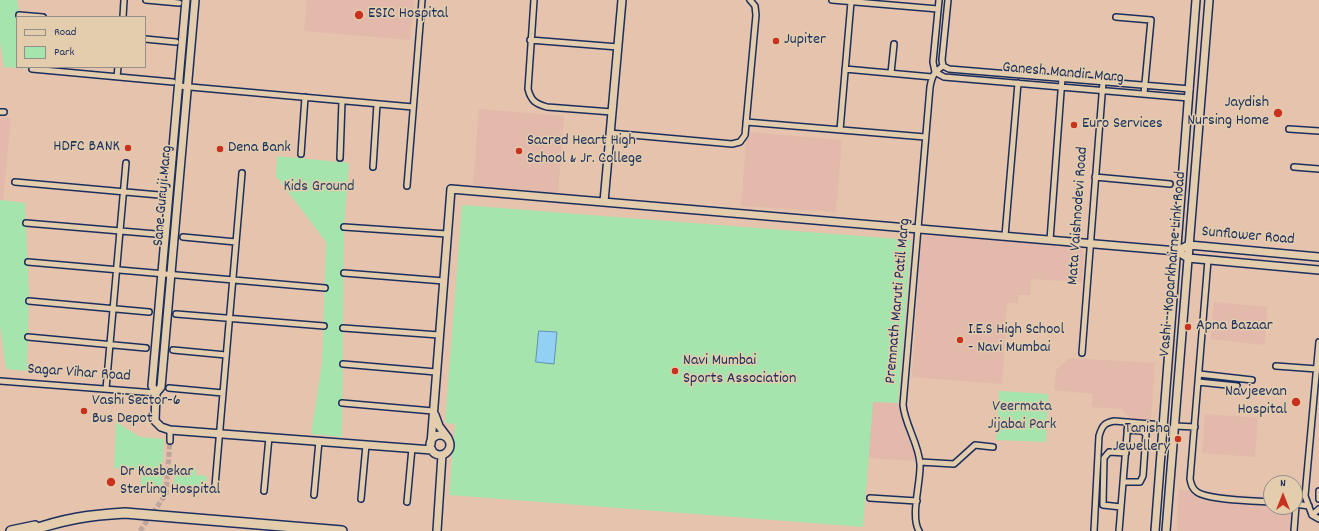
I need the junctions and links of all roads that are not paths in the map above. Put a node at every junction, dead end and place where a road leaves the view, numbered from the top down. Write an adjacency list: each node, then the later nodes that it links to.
1 (124, 0): 22 (street)
2 (146, 0): 15 (street)
3 (195, 0): 44 (street, Sane Guruji Marg)
4 (422, 0): 53 (street)
5 (534, 0): 25 (street)
6 (622, 0): 28 (street)
7 (750, 0): 55 (street)
8 (832, 0): 16 (street)
9 (939, 0): 17 (street)
10 (948, 0): 29 (street)
11 (1193, 0): 18 (street)
12 (1196, 0): 18 (street, Vashi - Koparkhairne Link Road)
13 (1210, 0): 19 (street, Vashi - Koparkhairne Link Road)
14 (1214, 0): 19 (street)
15 (183, 2): 41 (street, Sane Guruji Marg)
16 (851, 2): 17 (street); 32 (street)
17 (938, 9): 33 (street)
18 (1196, 13): 46 (street, Vashi - Koparkhairne Link Road)
19 (1208, 14): 86 (street, Vashi - Koparkhairne Link Road)
20 (19, 15): 21 (street)
21 (31, 16)
22 (123, 16)
23 (1116, 17): 43 (street)
24 (146, 39): 26 (street)
25 (530, 40): 28 (street); 54 (street)
26 (176, 42)
27 (894, 44): 34 (street)
28 (618, 48): 54 (street)
29 (943, 66): 33 (street, Premnath Maruti Patil Marg); 35 (street, Ganesh Mandir Marg)
30 (118, 68): 36 (street)
31 (32, 69): 36 (street)
32 (845, 69): 34 (street); 57 (street)
33 (935, 72): 37 (street, Premnath Maruti Patil Marg); 40 (street, Ganesh Mandir Marg)
34 (891, 73): 37 (street)
35 (1028, 76): 38 (street, Ganesh Mandir Marg); 42 (street)
36 (117, 77): 41 (street)
37 (932, 77): 60 (street, Premnath Maruti Patil Marg)
38 (1062, 78): 39 (street, Ganesh Mandir Marg); 45 (street)
39 (1103, 82): 43 (street, Ganesh Mandir Marg); 47 (street, Mata Vaishnodevi Road)
40 (1018, 83): 42 (street, Ganesh Mandir Marg); 81 (street)
41 (176, 84): 44 (street); 97 (street, Sane Guruji Marg)
42 (1027, 84): 45 (street, Ganesh Mandir Marg)
43 (1145, 85): 46 (street, Ganesh Mandir Marg); 48 (street)
44 (187, 87): 49 (street); 98 (street, Sane Guruji Marg)
45 (1062, 87): 47 (street, Ganesh Mandir Marg); 83 (street)
46 (1190, 89): 50 (street, Vashi - Koparkhairne Link Road)
47 (1102, 90): 48 (street, Ganesh Mandir Marg); 68 (street, Mata Vaishnodevi Road)
48 (1144, 94): 50 (street, Ganesh Mandir Marg)
49 (305, 97): 51 (street); 61 (street)
50 (1189, 98): 87 (street, Vashi - Koparkhairne Link Road)
51 (342, 101): 52 (street); 62 (street)
52 (377, 104): 53 (street); 65 (street)
53 (413, 107): 71 (street)
54 (612, 112): 59 (street)
55 (746, 122): 57 (street); 59 (street)
56 (1290, 129): 58 (street)
57 (840, 130): 60 (street)
58 (1319, 131)
59 (610, 133): 74 (street)
60 (925, 138): 77 (street, Premnath Maruti Patil Marg)
61 (301, 154)
62 (340, 158)
63 (126, 163): 72 (street)
64 (1294, 166): 66 (street)
65 (373, 167)
66 (1319, 169)
67 (242, 173): 84 (street)
68 (1095, 177): 70 (street); 85 (street, Mata Vaishnodevi Road)
69 (15, 182): 72 (street)
70 (1170, 184)
71 (407, 186)
72 (123, 192): 73 (street); 78 (street)
73 (159, 195)
74 (604, 202): 77 (street); 80 (street)
75 (26, 223): 78 (street)
76 (344, 227): 80 (street)
77 (918, 229): 81 (street); 150 (street, Premnath Maruti Patil Marg)
78 (120, 231): 79 (street); 94 (street)
79 (156, 234)
80 (447, 234): 100 (street)
81 (1005, 236): 83 (street)
82 (183, 237): 84 (street)
83 (1050, 240): 85 (street)
84 (236, 242): 99 (street)
85 (1090, 244): 87 (street); 115 (street, Mata Vaishnodevi Road)
86 (1189, 246): 87 (street, Sunflower Road); 88 (street, Sunflower Road); 89 (street, Vashi - Koparkhairne Link Road)
87 (1177, 251): 89 (street, Sunflower Road); 134 (street, Vashi - Koparkhairne Link Road)
88 (1319, 257)
89 (1188, 258): 90 (street, Sunflower Road); 135 (street, Vashi - Koparkhairne Link Road)
90 (1208, 260): 95 (street, Sunflower Road); 121 (street)
91 (1319, 261): 93 (street)
92 (28, 262): 94 (street)
93 (1319, 267)
94 (116, 270): 97 (street); 103 (street)
95 (1319, 270)
96 (344, 273): 100 (street)
97 (162, 274): 98 (street); 128 (street, Sane Guruji Marg)
98 (171, 275): 99 (street); 128 (street, Sane Guruji Marg)
99 (232, 281): 101 (street); 106 (street)
100 (444, 281): 109 (street)
101 (325, 288)
102 (29, 301): 103 (street)
103 (113, 308): 104 (street); 112 (street)
104 (149, 312)
105 (176, 314): 106 (street)
106 (229, 319): 107 (street); 116 (street)
107 (324, 326)
108 (343, 328): 109 (street)
109 (439, 335): 120 (street)
110 (28, 337): 112 (street)
111 (1319, 342): 119 (street)
112 (110, 345): 113 (street); 127 (street)
113 (146, 348)
114 (173, 350): 116 (street)
115 (1082, 353)
116 (226, 356): 129 (street)
117 (343, 364): 120 (street)
118 (1276, 366): 119 (street)
119 (1317, 369): 131 (street)
120 (436, 372): 132 (street)
121 (1199, 374): 122 (street); 124 (street)
122 (1252, 380)
123 (0, 381): 127 (street, Sagar Vihar Road)
124 (1198, 382): 125 (street); 136 (street)
125 (1237, 386)
126 (169, 388): 129 (street)
127 (106, 389): 128 (street, Sagar Vihar Road)
128 (156, 393): 137 (street, Sane Guruji Marg)
129 (223, 393): 139 (street)
130 (342, 403): 132 (street)
131 (1316, 406): 163 (street)
132 (433, 410): 141 (street); 145 (street)
133 (1128, 422): 134 (street); 138 (street); 176 (street)
134 (1163, 425): 135 (street); 178 (street, Vashi - Koparkhairne Link Road)
135 (1175, 426): 136 (street); 179 (street, Vashi - Koparkhairne Link Road)
136 (1195, 427): 160 (street)
137 (170, 430): 139 (street); 142 (street)
138 (1127, 430): 148 (street); 151 (street)
139 (219, 434): 140 (street); 152 (street)
140 (269, 438): 143 (street); 153 (street)
141 (448, 440): 145 (street); 149 (street)
142 (170, 441)
143 (319, 441): 144 (street); 155 (street)
144 (366, 445): 147 (street); 157 (street)
145 (431, 447): 147 (street); 149 (street)
146 (993, 447): 150 (street)
147 (412, 448): 161 (street)
148 (1126, 452): 151 (street); 164 (street)
149 (442, 455): 174 (street)
150 (920, 462): 159 (street, Premnath Maruti Patil Marg)
151 (1123, 482): 164 (street)
152 (215, 486)
153 (264, 491)
154 (1319, 491): 158 (street)
155 (314, 495)
156 (870, 498): 159 (street)
157 (361, 499)
158 (1319, 499)
159 (917, 501): 175 (street, Premnath Maruti Patil Marg)
160 (1263, 501)
161 (407, 502)
162 (1303, 506): 163 (street)
163 (1308, 506): 167 (street)
164 (1121, 507): 177 (street)
165 (1319, 509): 167 (street)
166 (1295, 515): 180 (street)
167 (1312, 515): 168 (street)
168 (1319, 519)
169 (62, 521): 170 (highway); 171 (highway); 172 (highway)
170 (336, 530): 173 (highway)
171 (11, 531)
172 (30, 531)
173 (342, 531)
174 (437, 531)
175 (919, 531)
176 (1094, 531)
177 (1119, 531)
178 (1155, 531)
179 (1166, 531)
180 (1294, 531)

